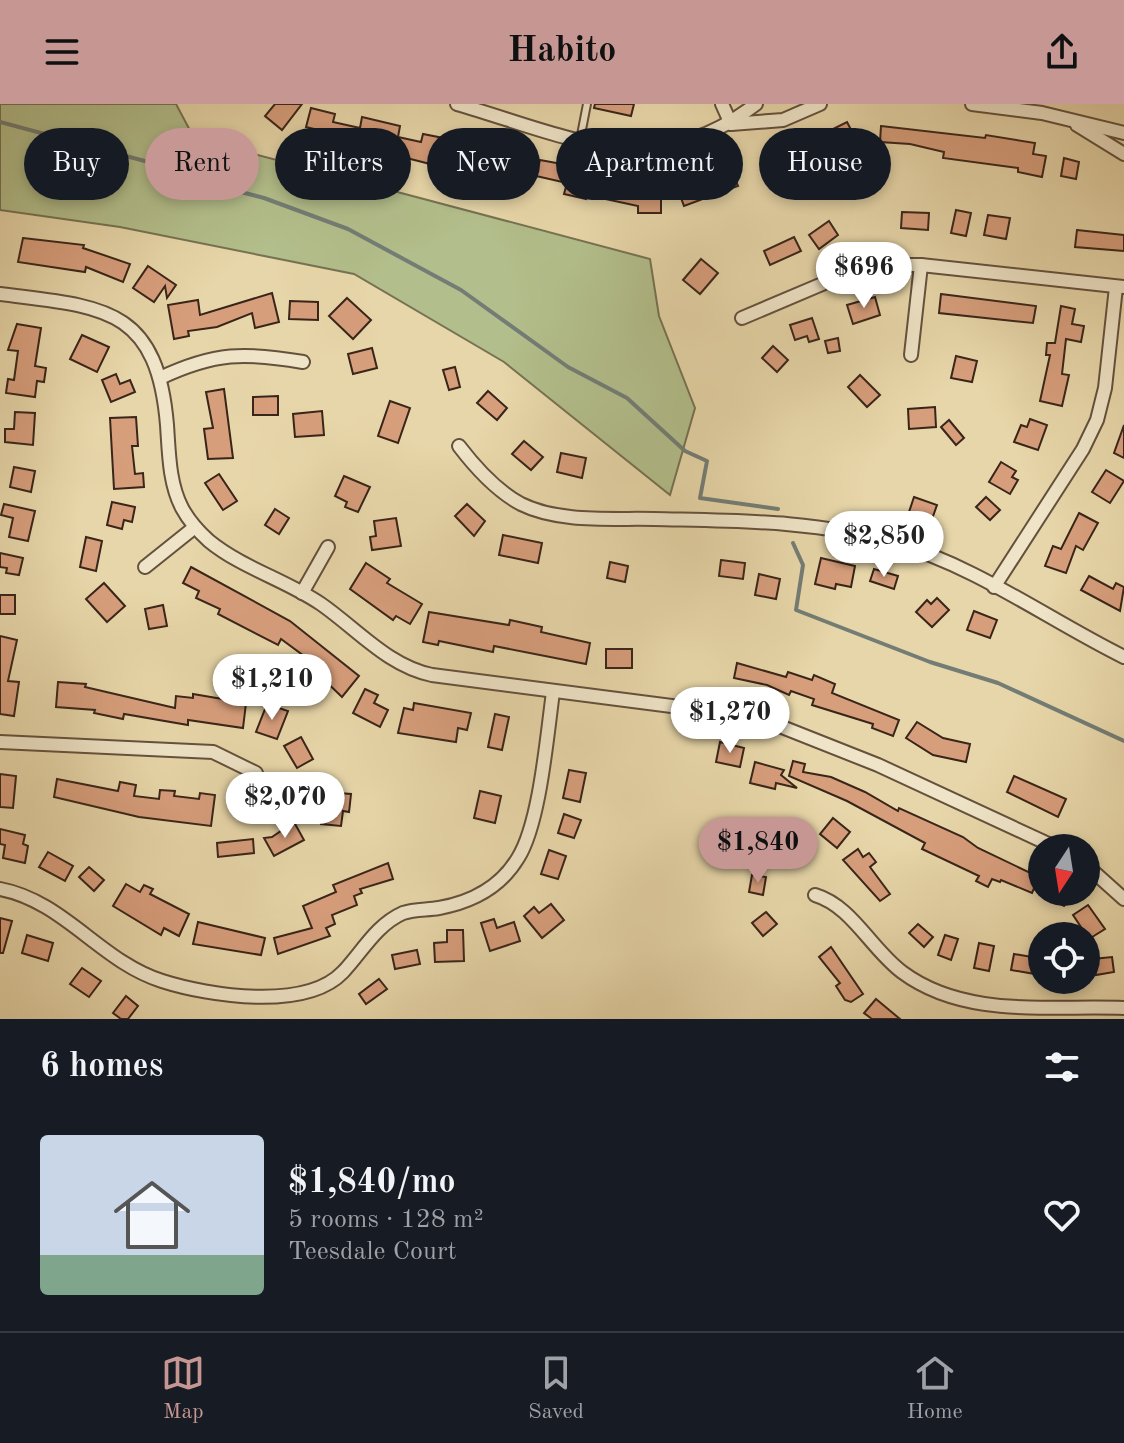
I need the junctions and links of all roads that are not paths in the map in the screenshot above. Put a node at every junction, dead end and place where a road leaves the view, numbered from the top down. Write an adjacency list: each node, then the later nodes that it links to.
1 (457, 104): 12 (street)
2 (587, 104): 10 (lane)
3 (722, 104): 9 (street)
4 (756, 104): 9 (street)
5 (820, 104): 9 (street)
6 (972, 104): 7 (street)
7 (1043, 109): 8 (street)
8 (1068, 119): 13 (street); 14 (street)
9 (731, 124): 11 (street)
10 (582, 128)
11 (722, 128)
12 (556, 133)
13 (1124, 133)
14 (1124, 154)
15 (921, 265): 16 (street); 18 (street); 19 (street)
16 (1120, 287): 26 (street)
17 (0, 294): 21 (street)
18 (742, 318)
19 (911, 355)
20 (303, 362): 21 (street)
21 (160, 378): 23 (street)
22 (459, 446): 26 (street)
23 (195, 527): 25 (street); 27 (street)
24 (328, 547): 27 (street)
25 (145, 567)
26 (994, 587): 28 (street)
27 (302, 593): 29 (street)
28 (1124, 657)
29 (553, 692): 32 (street); 34 (street)
30 (0, 742): 31 (street)
31 (256, 773)
32 (1028, 835)
33 (1100, 878): 36 (street)
34 (0, 889)
35 (815, 895): 37 (street)
36 (1124, 899)
37 (1124, 1008)

